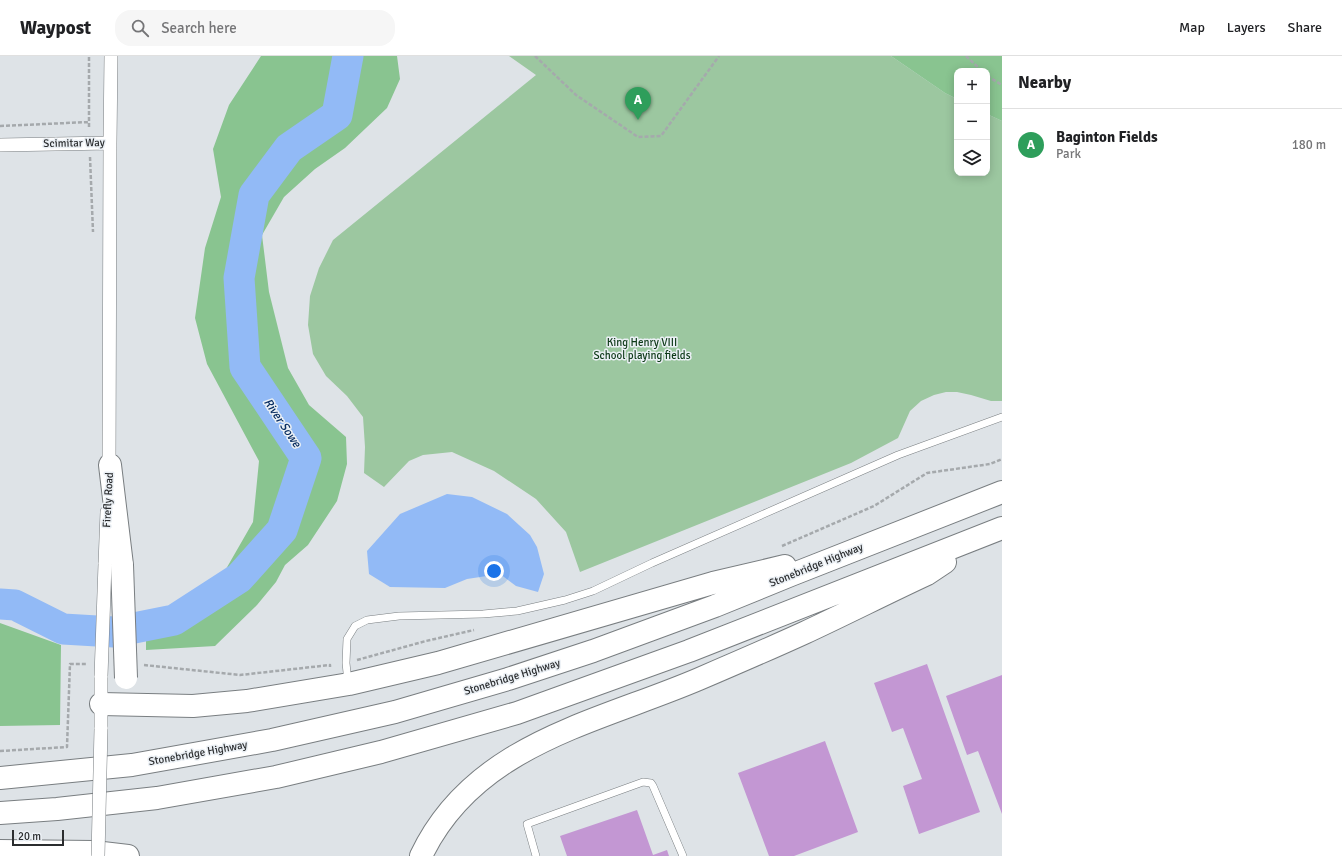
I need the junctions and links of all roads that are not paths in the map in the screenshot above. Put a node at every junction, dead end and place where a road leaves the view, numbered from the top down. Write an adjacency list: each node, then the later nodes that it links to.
1 (111, 56): 2 (street, Scimitar Way)
2 (110, 143): 3 (street, Scimitar Way); 5 (street, Firefly Road)
3 (0, 145)
4 (1002, 417): 10 (lane)
5 (110, 465): 9 (highway)
6 (1002, 492): 8 (highway, Stonebridge Highway)
7 (997, 530): 14 (highway); 18 (highway)
8 (856, 549): 10 (highway); 13 (highway, Stonebridge Highway)
9 (113, 564): 11 (street, bridge); 12 (highway, bridge)
10 (347, 674): 12 (highway)
11 (101, 704): 12 (highway); 16 (street, bridge)
12 (144, 705)
13 (0, 778)
14 (0, 813)
15 (0, 851): 17 (highway)
16 (98, 856)
17 (128, 856)
18 (421, 856)
19 (536, 856): 20 (lane)
20 (683, 856)

